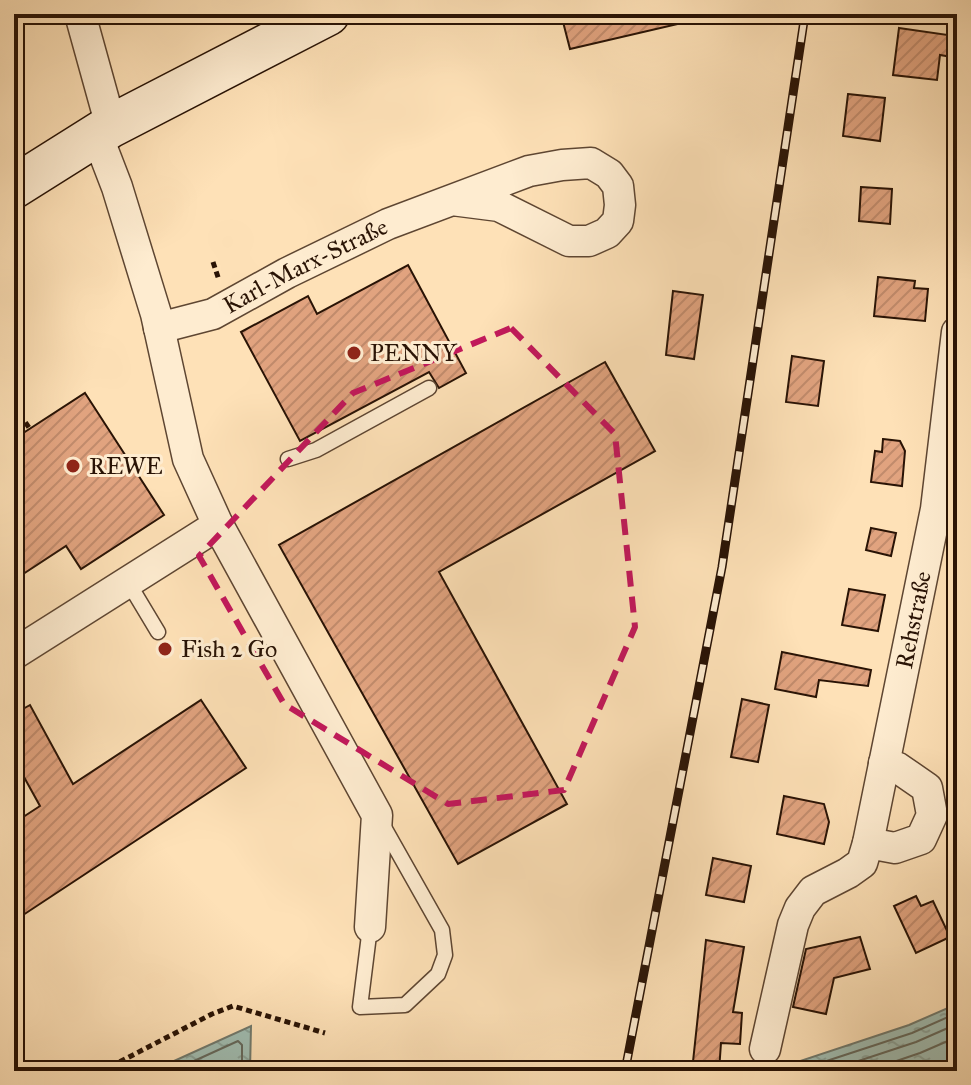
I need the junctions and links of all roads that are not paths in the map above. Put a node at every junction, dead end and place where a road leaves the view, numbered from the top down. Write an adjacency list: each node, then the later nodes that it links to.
1 (80, 14): 3 (street)
2 (328, 14): 3 (street)
3 (104, 130): 4 (street); 6 (street)
4 (14, 187)
5 (452, 200): 5 (street, Karl-Marx-Straße); 6 (street, Karl-Marx-Straße)
6 (159, 328): 10 (street)
7 (957, 332): 14 (street, Rehstraße)
8 (429, 388): 9 (lane)
9 (288, 459)
10 (218, 525): 11 (street); 15 (street)
11 (128, 582): 12 (lane); 13 (street)
12 (158, 632)
13 (14, 654)
14 (884, 763): 16 (street, Rehstraße); 16 (street)
15 (377, 815): 17 (street); 17 (lane)
16 (868, 843): 18 (street, Rehstraße)
17 (370, 927)
18 (765, 1049)

